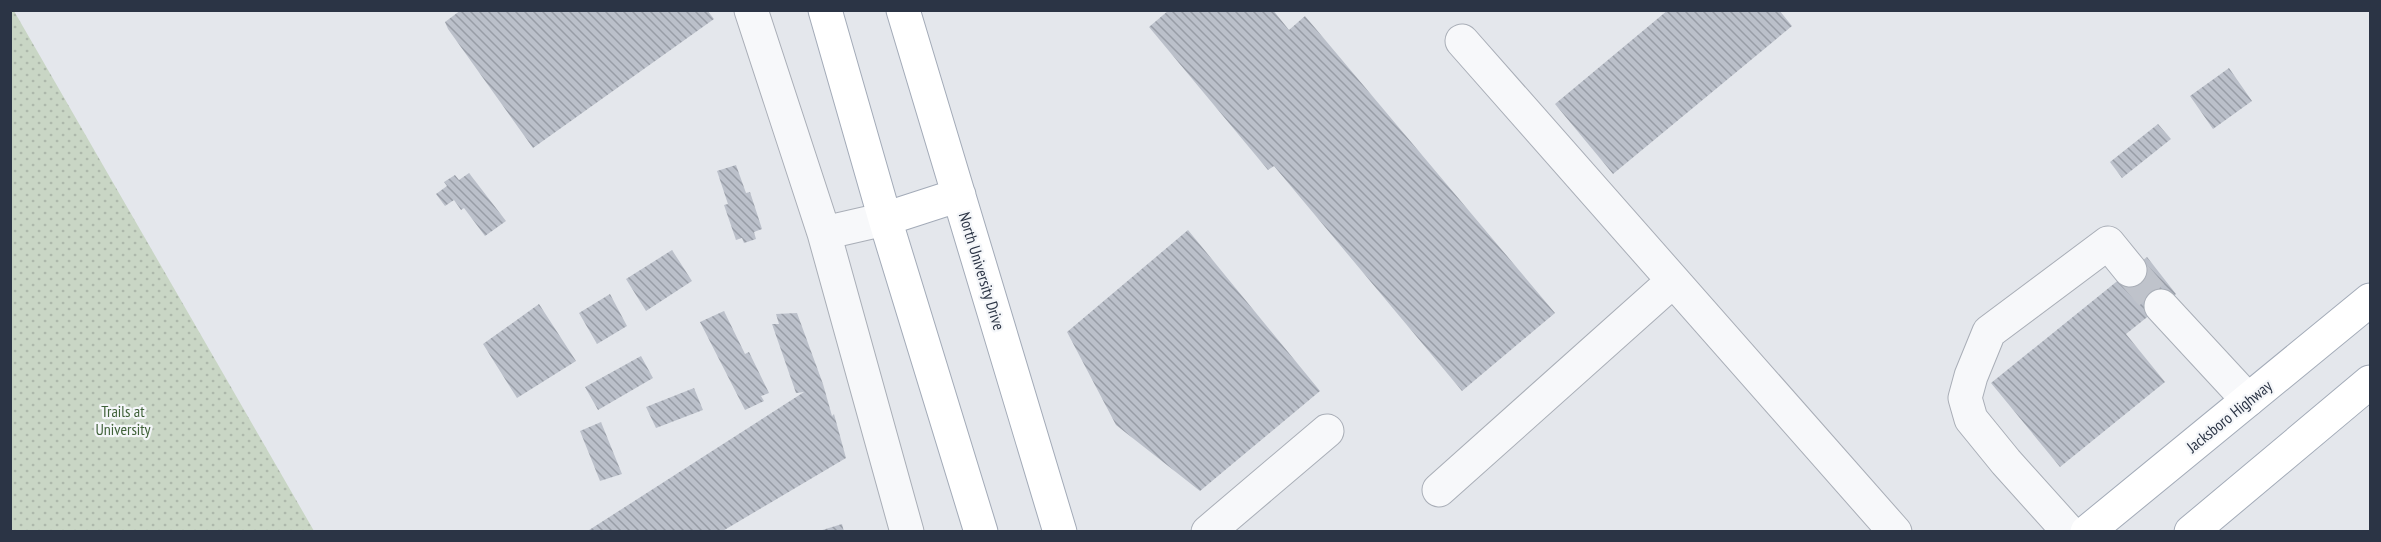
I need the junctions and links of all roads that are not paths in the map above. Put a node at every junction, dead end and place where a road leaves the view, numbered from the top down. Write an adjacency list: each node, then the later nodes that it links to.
1 (751, 10): 7 (lane)
2 (825, 10): 6 (main road)
3 (903, 10): 5 (main road, North University Drive)
4 (1462, 41): 9 (lane)
5 (959, 195): 6 (main road); 18 (main road, North University Drive)
6 (885, 219): 7 (lane); 17 (main road)
7 (824, 233): 16 (lane)
8 (2130, 270): 21 (lane)
9 (1673, 281): 15 (lane); 20 (lane)
10 (2370, 300): 13 (main road, Jacksboro Highway)
11 (2161, 306): 13 (lane)
12 (2370, 382): 23 (main road)
13 (2248, 400): 22 (main road, Jacksboro Highway)
14 (1327, 431): 19 (lane)
15 (1439, 490)
16 (907, 531)
17 (981, 531)
18 (1060, 531)
19 (1208, 531)
20 (1895, 531)
21 (2068, 531)
22 (2087, 531)
23 (2191, 531)

